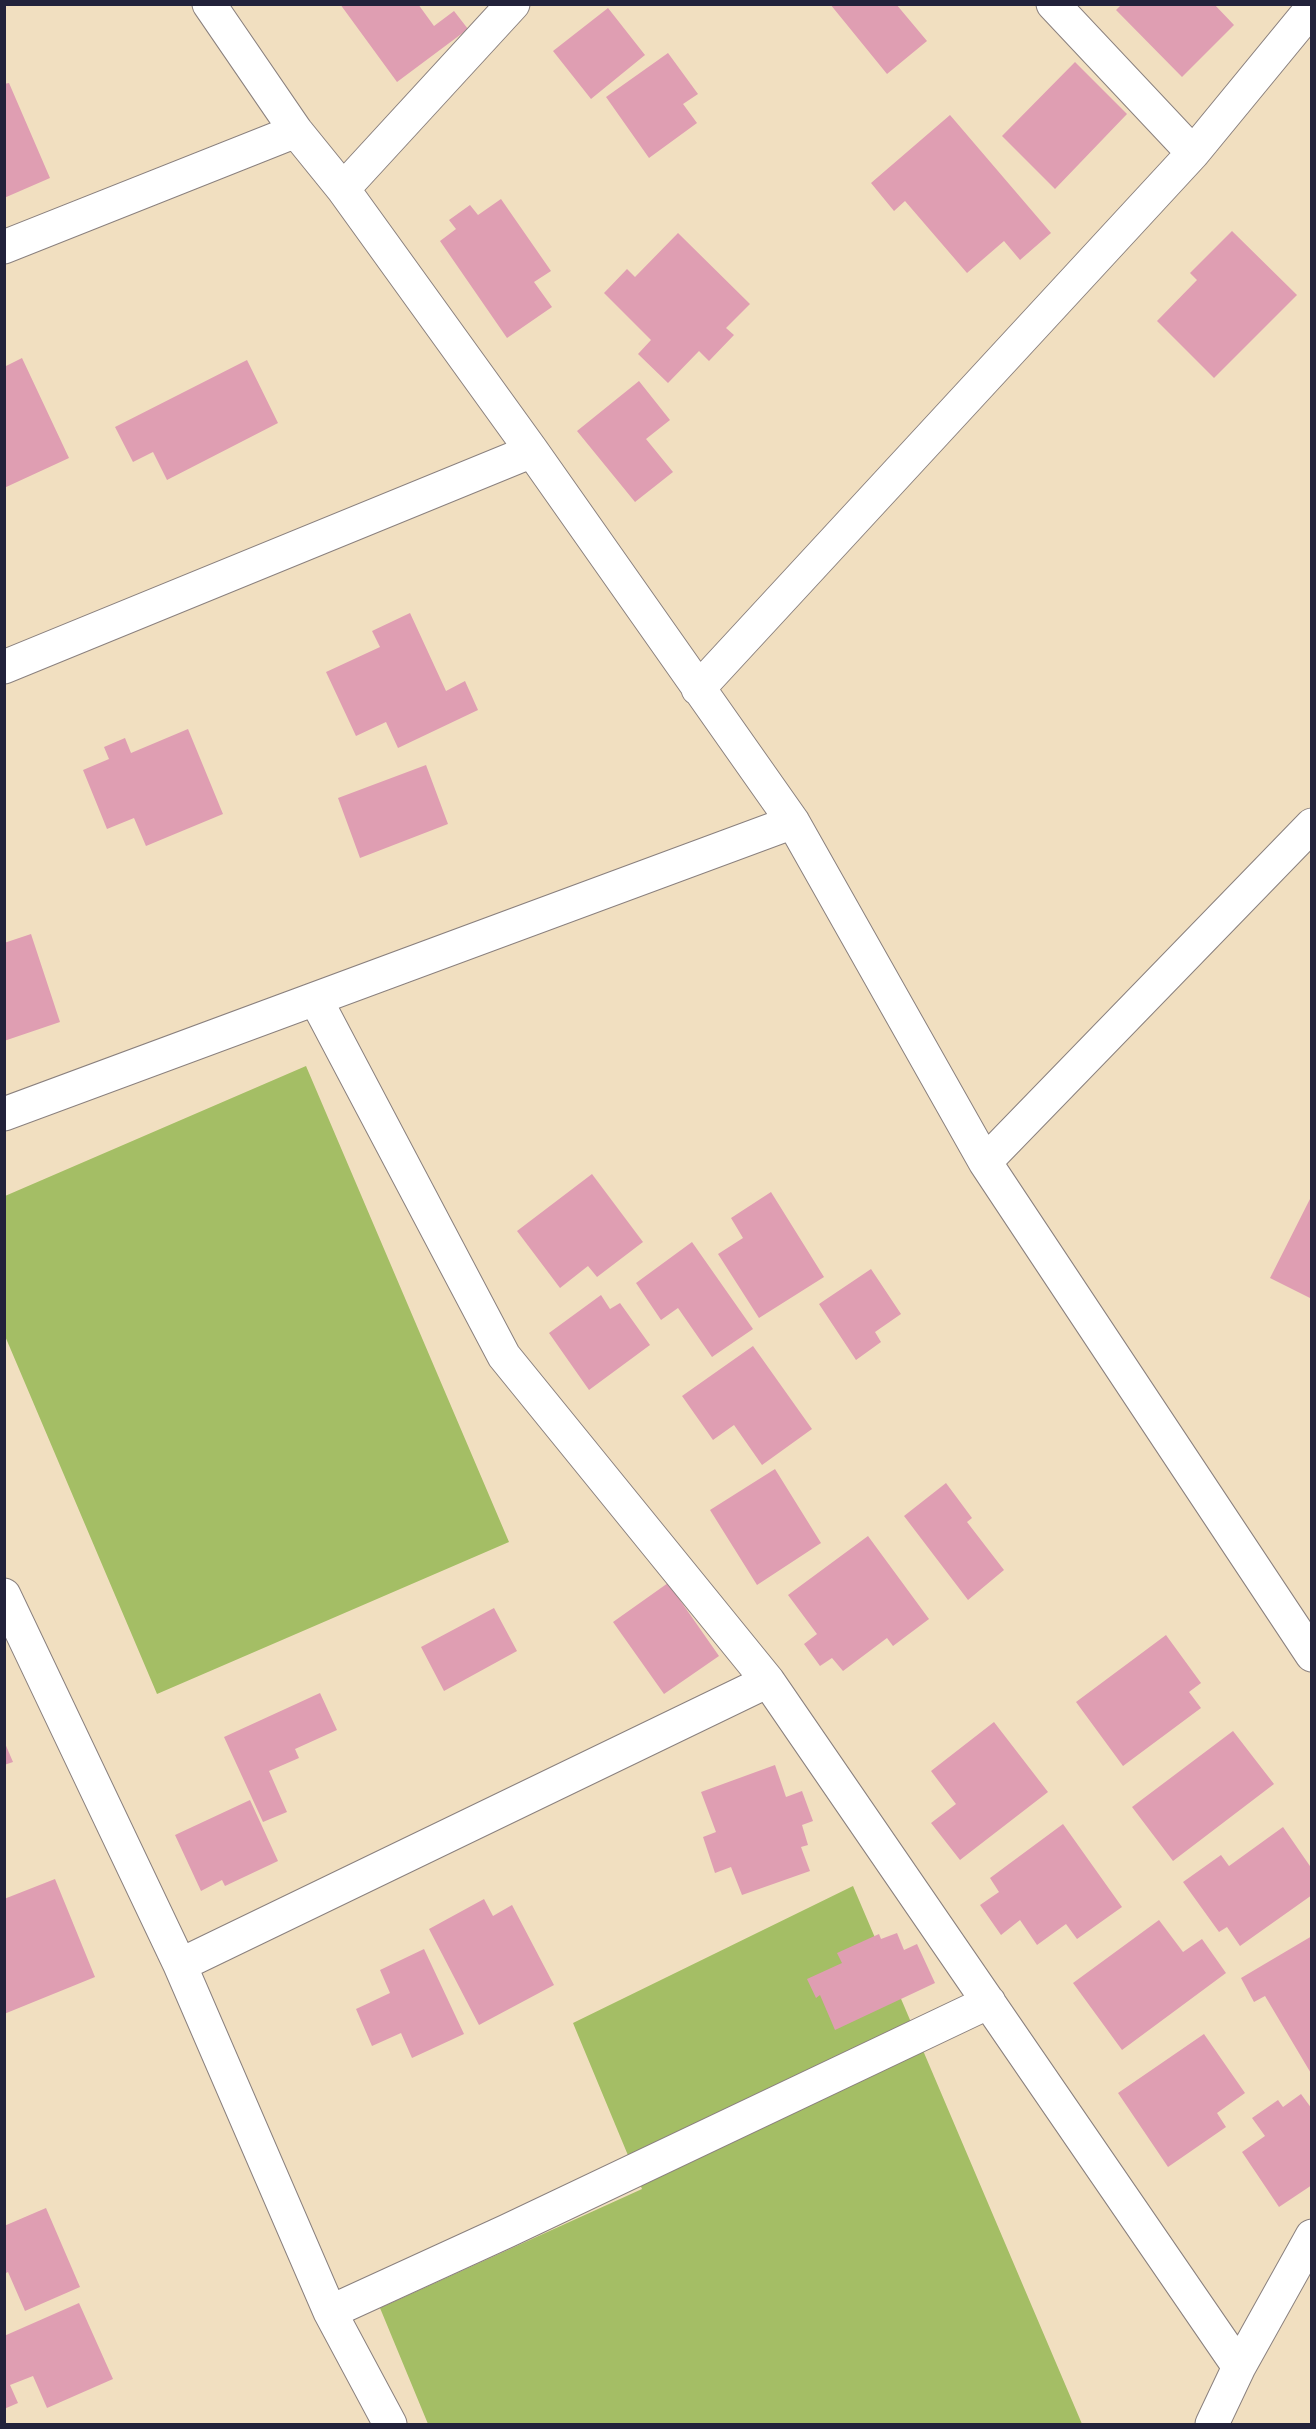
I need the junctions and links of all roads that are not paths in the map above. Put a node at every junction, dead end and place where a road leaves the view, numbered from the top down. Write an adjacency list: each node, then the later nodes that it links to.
1 (209, 4): 5 (street)
2 (513, 4): 7 (street)
3 (1053, 4): 6 (street)
4 (1311, 8): 6 (street)
5 (296, 131): 7 (street); 8 (street)
6 (1192, 153): 11 (street)
7 (343, 189): 9 (street)
8 (4, 248)
9 (532, 451): 10 (street); 11 (street)
10 (4, 668)
11 (698, 689): 12 (street)
12 (793, 822): 14 (street); 16 (street)
13 (1311, 825): 16 (street)
14 (316, 1000): 15 (street); 19 (street)
15 (4, 1114)
16 (985, 1162): 18 (street)
17 (4, 1595): 20 (street)
18 (1311, 1655)
19 (768, 1681): 20 (street); 21 (street)
20 (180, 1965): 23 (street)
21 (989, 2002): 23 (street); 24 (street)
22 (1311, 2236): 24 (street)
23 (330, 2312): 25 (street)
24 (1239, 2367): 26 (street)
25 (390, 2424)
26 (1212, 2424)

